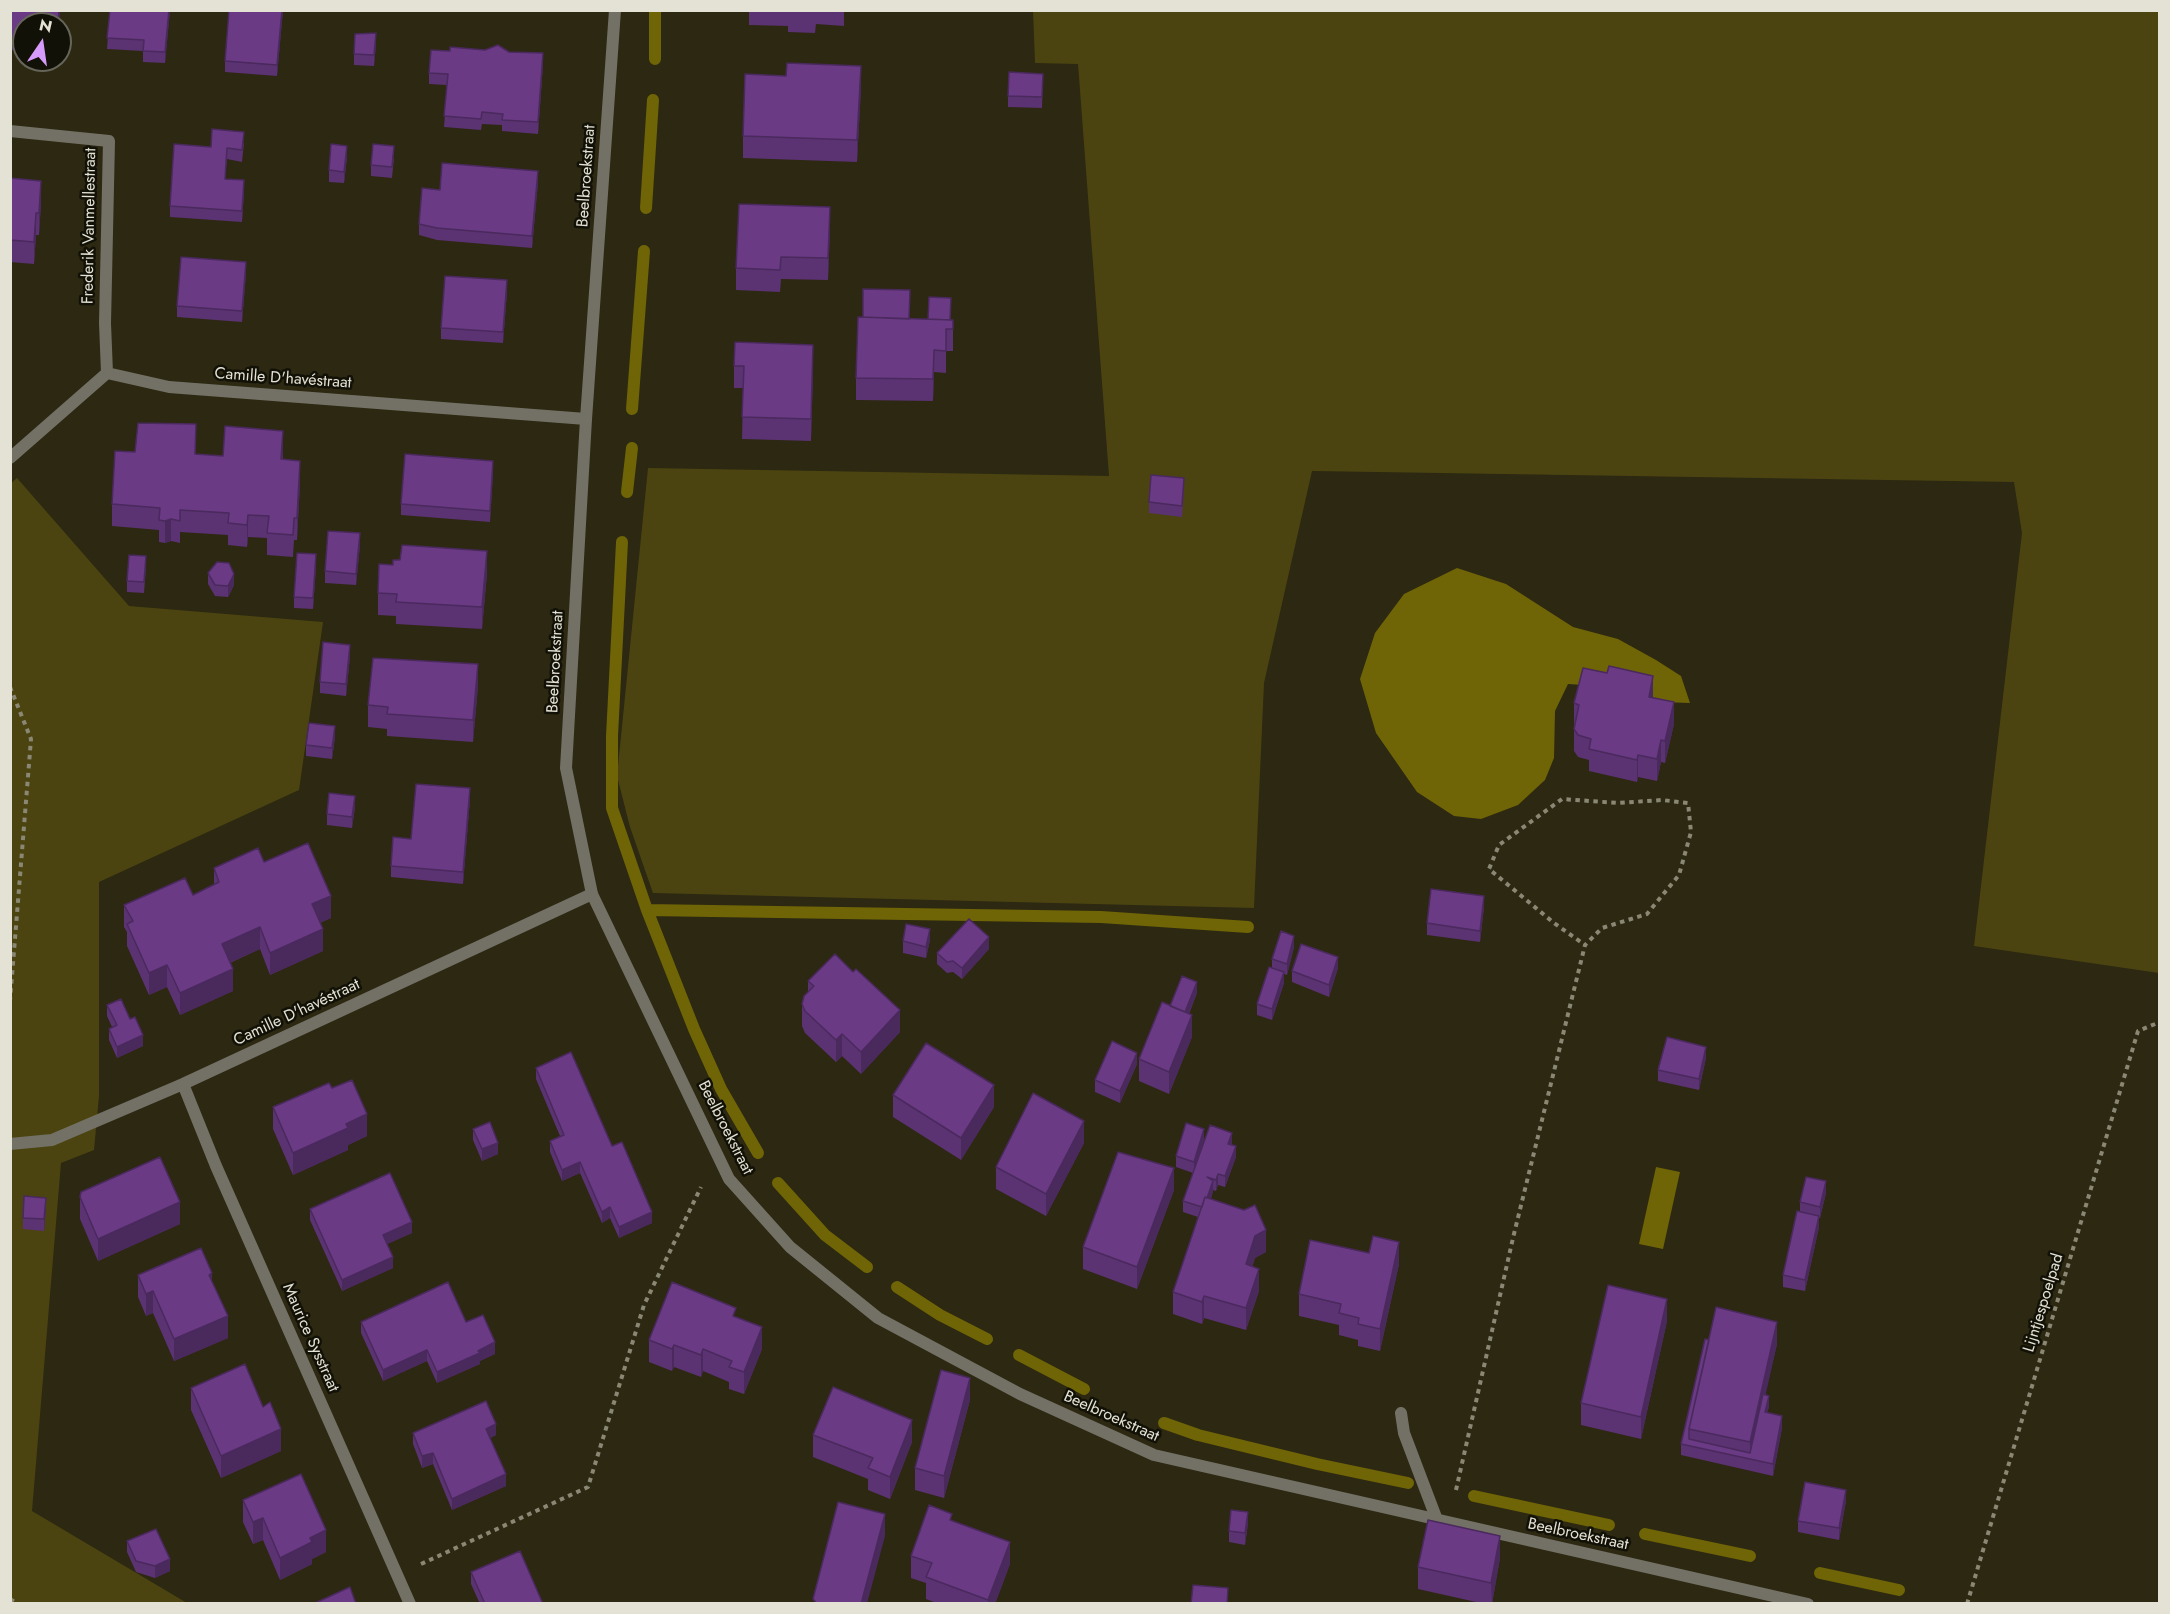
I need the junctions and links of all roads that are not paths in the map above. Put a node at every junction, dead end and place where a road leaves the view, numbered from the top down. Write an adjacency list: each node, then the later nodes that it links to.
1 (615, 10): 4 (street, Beelbroekstraat)
2 (10, 131): 3 (street, Frederik Vanmellestraat)
3 (107, 373): 4 (street, Camille D'havéstraat); 5 (street)
4 (586, 419): 6 (street, Beelbroekstraat)
5 (10, 458)
6 (592, 894): 7 (street, Camille D'havéstraat); 10 (street, Beelbroekstraat)
7 (183, 1084): 8 (street, Camille D'havéstraat); 11 (street, Maurice Sysstraat)
8 (10, 1143)
9 (1401, 1413): 10 (street)
10 (1443, 1522): 12 (street, Beelbroekstraat)
11 (410, 1604)
12 (1808, 1604)

